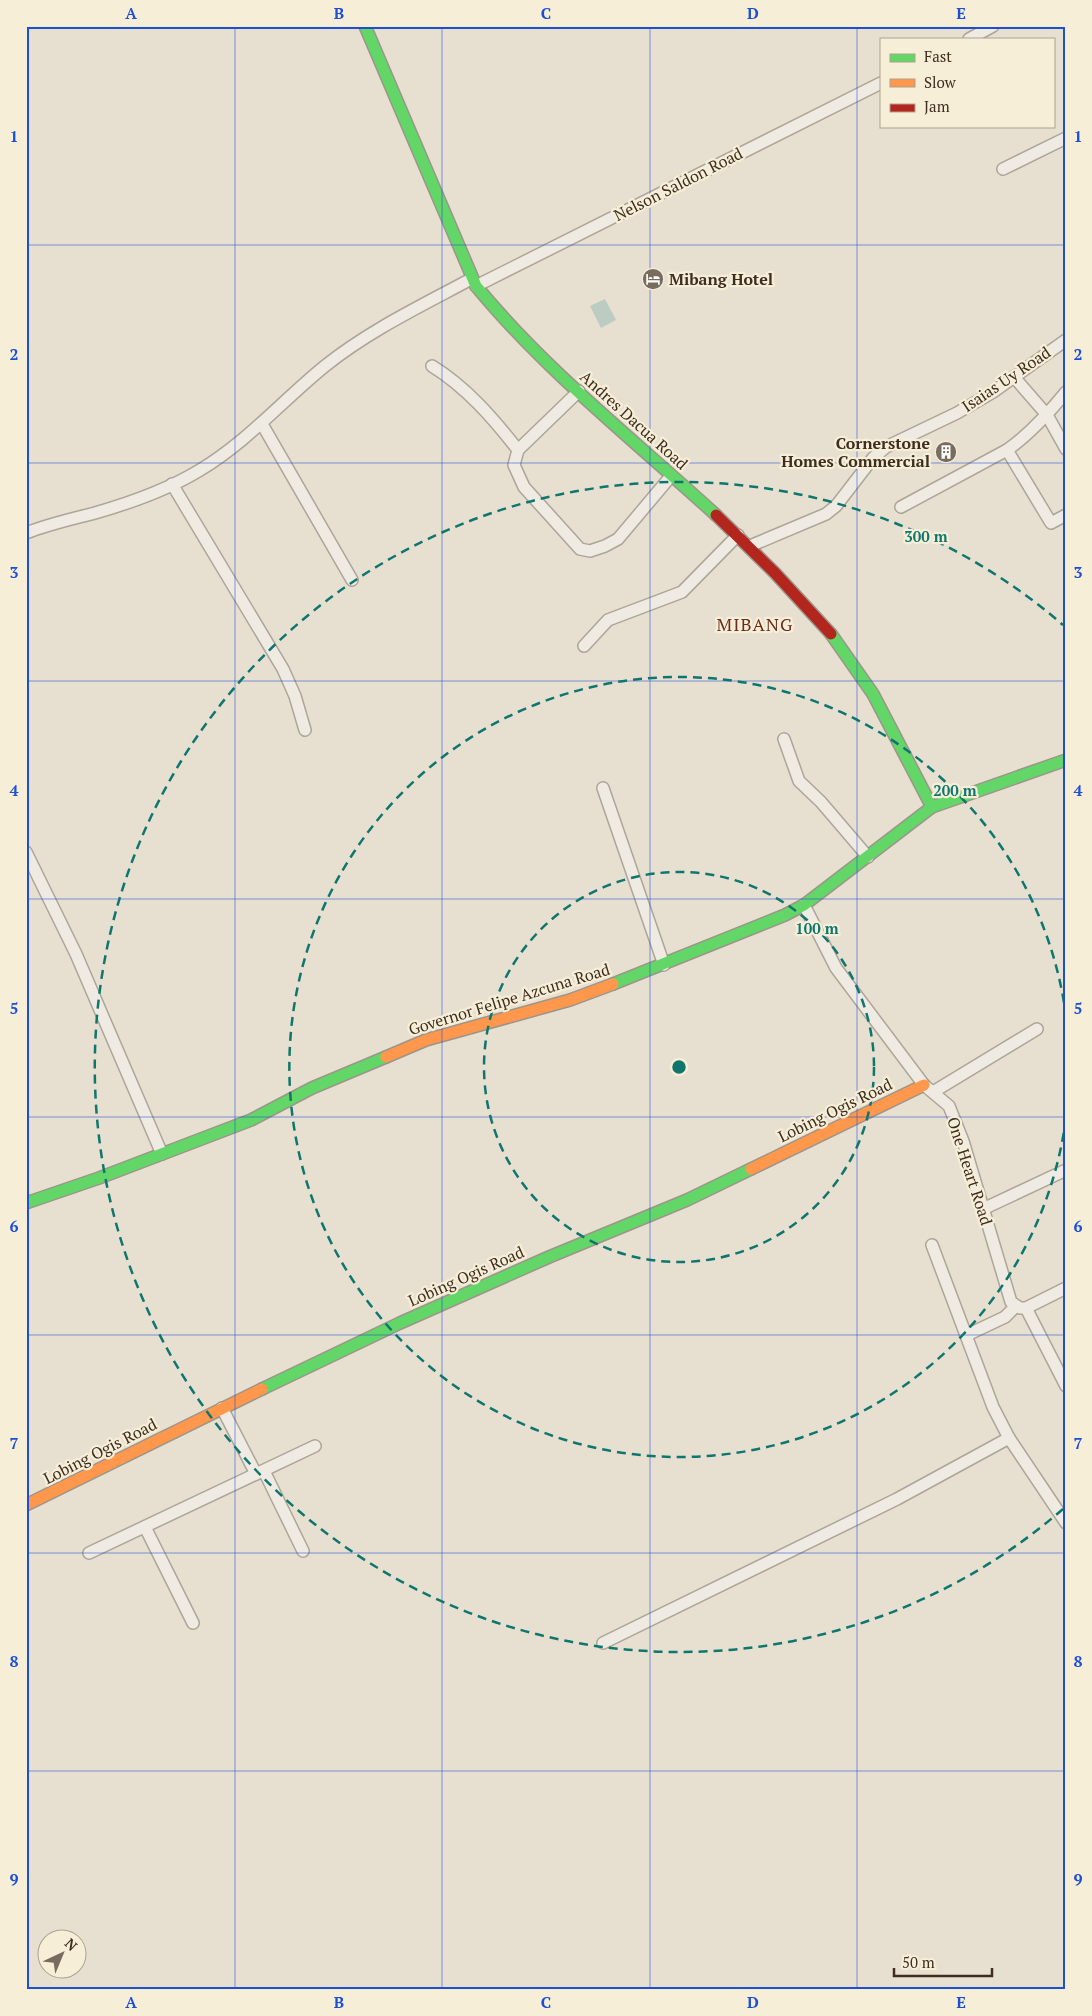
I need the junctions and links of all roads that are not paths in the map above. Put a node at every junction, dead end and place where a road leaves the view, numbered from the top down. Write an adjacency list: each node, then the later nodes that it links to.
1 (365, 26): 7 (street, Andres Dacua Road)
2 (993, 26): 3 (street)
3 (970, 38)
4 (880, 83): 7 (street, Nelson Saldon Road)
5 (1066, 138): 6 (street)
6 (1003, 169)
7 (473, 283): 11 (street, Andres Dacua Road); 14 (street, Nelson Saldon Road)
8 (1066, 340): 10 (street, Isaias Uy Road)
9 (432, 366): 16 (street)
10 (1014, 378): 13 (street); 24 (street, Isaias Uy Road)
11 (578, 391): 16 (street); 18 (street, Andres Dacua Road)
12 (1066, 392): 13 (street)
13 (1047, 416): 15 (street); 17 (street)
14 (262, 424): 19 (street, Nelson Saldon Road); 25 (street)
15 (1066, 449)
16 (518, 450): 18 (street)
17 (1007, 450): 20 (street); 21 (street)
18 (671, 476): 23 (street, Andres Dacua Road)
19 (172, 484): 22 (street, Nelson Saldon Road); 27 (street)
20 (901, 507)
21 (1066, 516)
22 (26, 533)
23 (738, 535): 24 (street, Andres Dacua Road); 26 (street)
24 (750, 546): 31 (street, Andres Dacua Road)
25 (352, 580)
26 (584, 646)
27 (305, 730)
28 (784, 738): 33 (street)
29 (1066, 760): 31 (street, Governor Felipe Azcuna Road)
30 (602, 788): 35 (street)
31 (932, 807): 33 (street, Governor Felipe Azcuna Road)
32 (26, 852): 38 (street)
33 (868, 857): 34 (street, Governor Felipe Azcuna Road)
34 (804, 906): 35 (street, Governor Felipe Azcuna Road); 37 (street, One Heart Road)
35 (664, 965): 38 (street, Governor Felipe Azcuna Road)
36 (1037, 1029): 37 (street)
37 (929, 1088): 41 (street, One Heart Road); 47 (street, Lobing Ogis Road)
38 (162, 1154): 40 (street, Governor Felipe Azcuna Road)
39 (1066, 1170): 41 (street)
40 (26, 1203)
41 (983, 1209): 44 (street, One Heart Road)
42 (932, 1245): 45 (street)
43 (1066, 1288): 44 (street)
44 (1021, 1307): 45 (street); 46 (street, One Heart Road)
45 (967, 1335): 48 (street)
46 (1066, 1386)
47 (222, 1408): 50 (street); 51 (street, Lobing Ogis Road)
48 (1009, 1438): 52 (street); 57 (street)
49 (315, 1446): 50 (street)
50 (260, 1472): 53 (street); 54 (street)
51 (26, 1506)
52 (1066, 1524)
53 (145, 1527): 55 (street); 56 (street)
54 (303, 1551)
55 (89, 1554)
56 (193, 1623)
57 (603, 1643)

